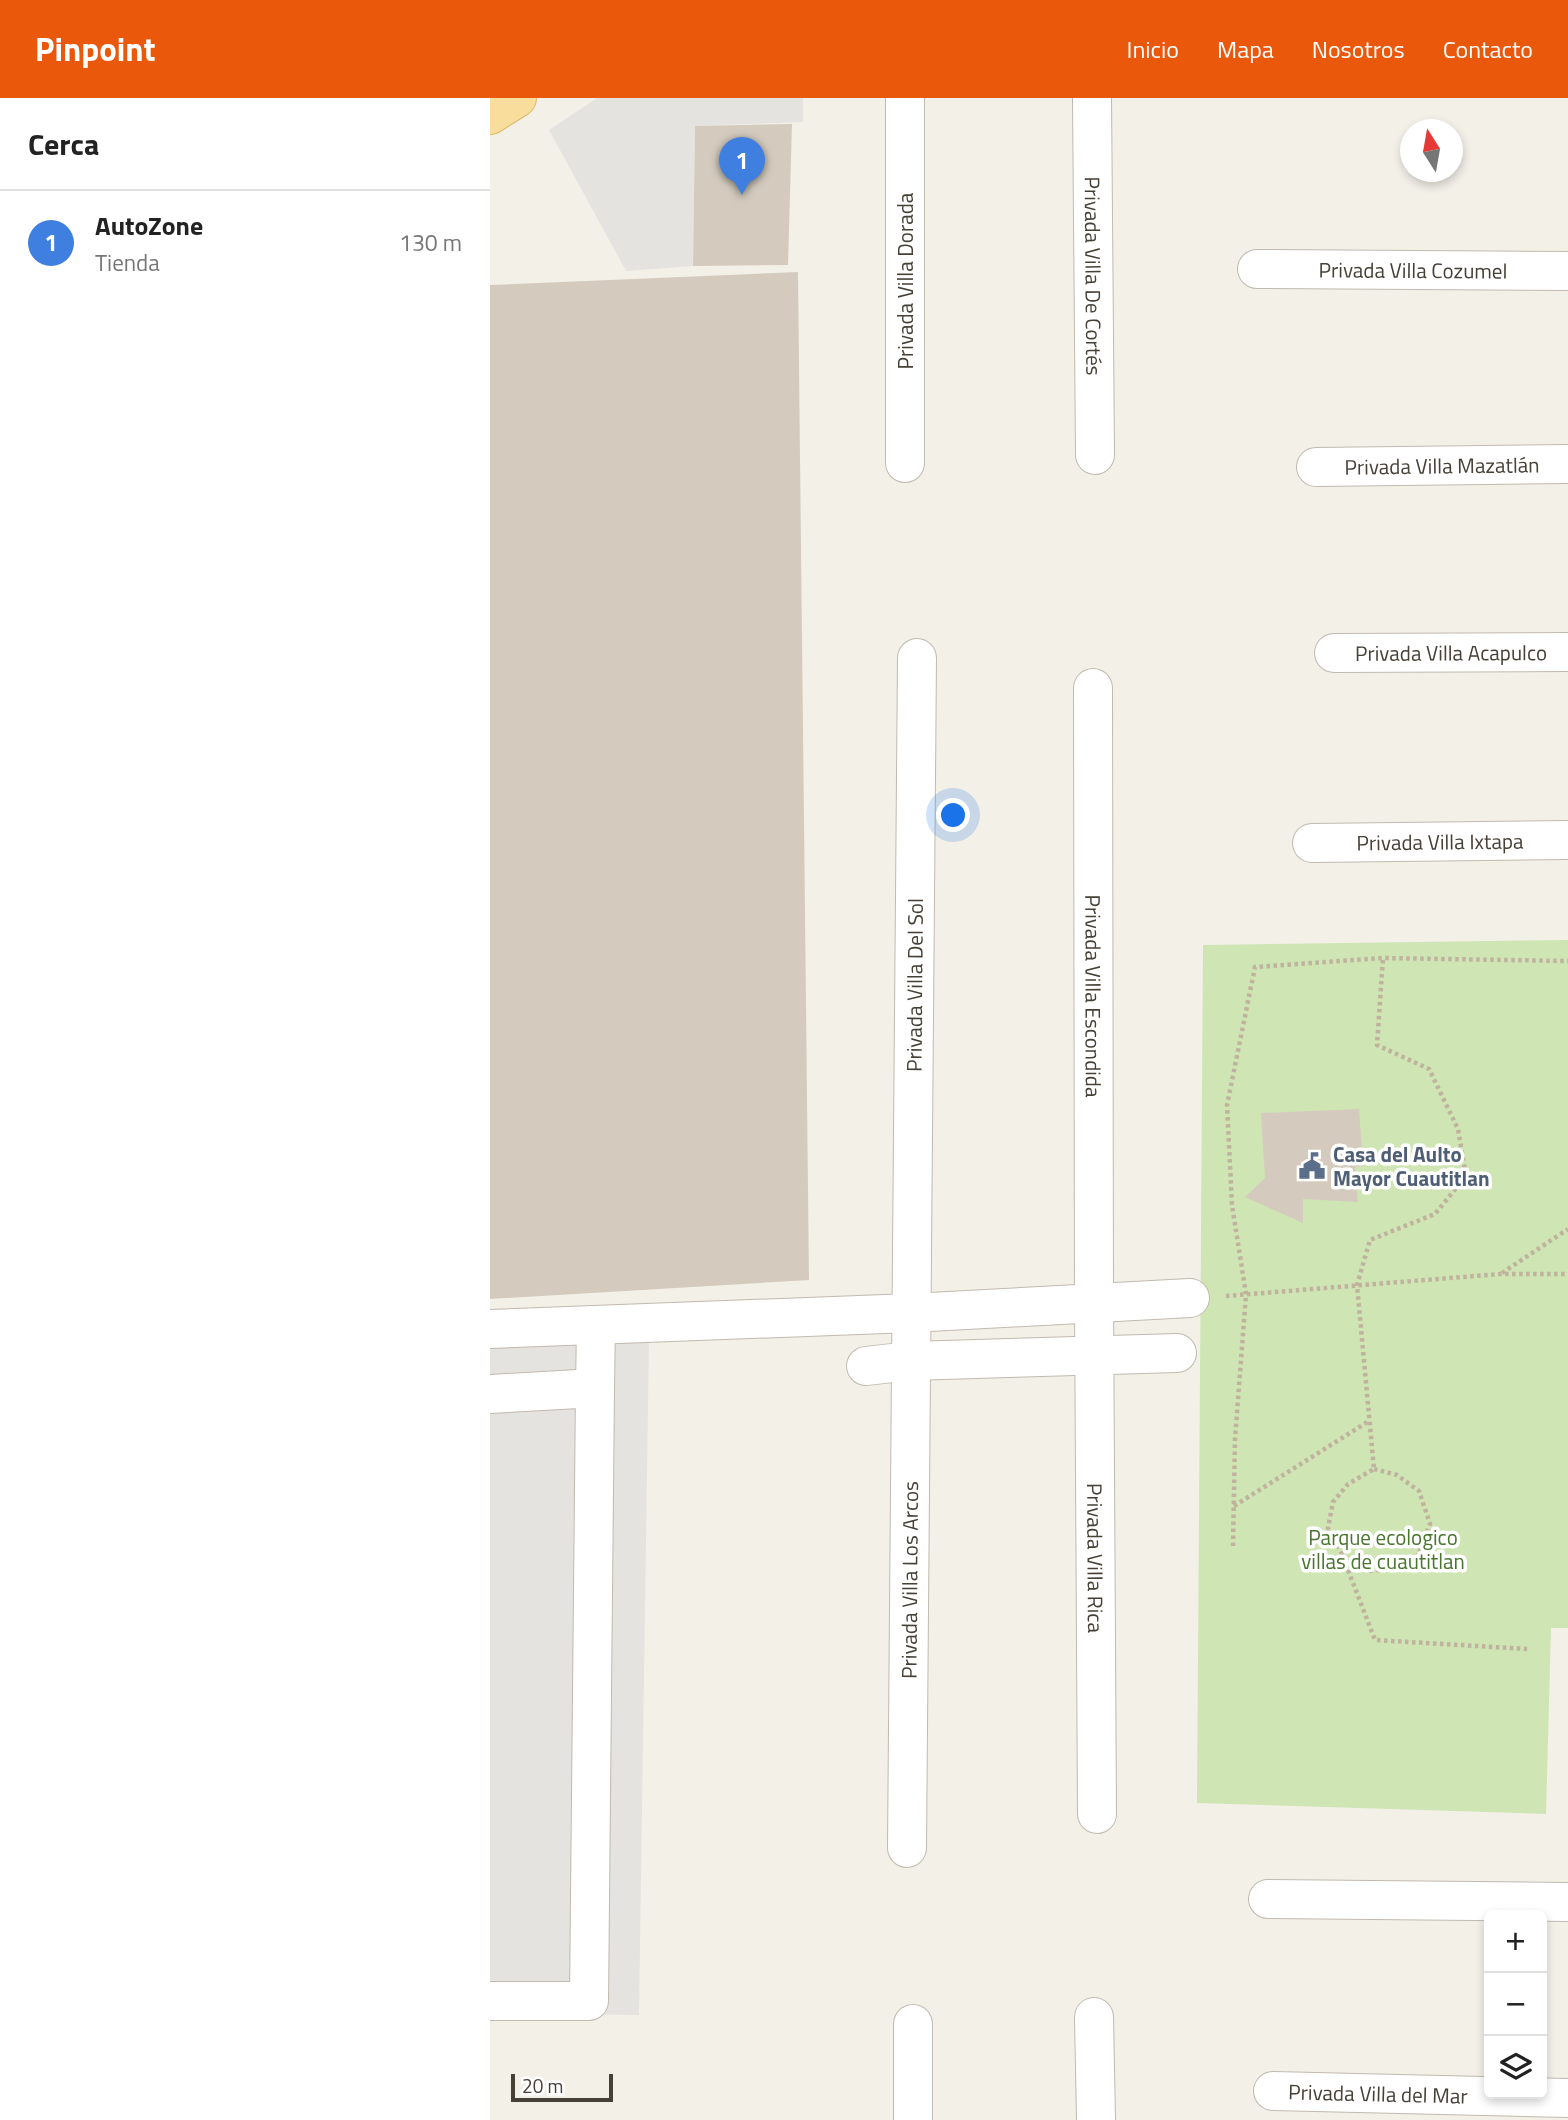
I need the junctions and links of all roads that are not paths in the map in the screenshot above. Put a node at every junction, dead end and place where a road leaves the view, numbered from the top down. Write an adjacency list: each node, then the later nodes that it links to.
1 (517, 98): 4 (main road)
2 (905, 98): 8 (street, Privada Villa Dorada)
3 (1092, 98): 7 (street, Privada Villa De Cortés)
4 (490, 115)
5 (1257, 269): 6 (street, Privada Villa Cozumel)
6 (1568, 271)
7 (1095, 455)
8 (905, 463)
9 (1568, 464): 10 (street, Privada Villa Mazatlán)
10 (1316, 467)
11 (1568, 652): 12 (street, Privada Villa Acapulco)
12 (1334, 653)
13 (918, 658): 19 (street, Privada Villa Del Sol)
14 (1093, 688): 18 (street, Privada Villa Escondida)
15 (1568, 840): 16 (street, Privada Villa Ixtapa)
16 (1312, 843)
17 (1190, 1298): 18 (street)
18 (1094, 1303): 19 (street); 23 (street, Privada Villa Rica)
19 (911, 1313): 20 (street); 24 (street, Privada Villa Los Arcos)
20 (596, 1325): 21 (street); 26 (street)
21 (490, 1329)
22 (1177, 1353): 23 (street)
23 (1094, 1357): 24 (street); 28 (street, Privada Villa Rica)
24 (910, 1361): 25 (street); 29 (street, Privada Villa Los Arcos)
25 (866, 1366)
26 (594, 1388): 27 (street); 32 (street)
27 (490, 1394)
28 (1097, 1814)
29 (907, 1848)
30 (1268, 1899): 31 (street)
31 (1568, 1902)
32 (490, 2001)
33 (1094, 2017): 38 (street)
34 (913, 2024): 37 (street)
35 (1273, 2091): 36 (street, Privada Villa del Mar)
36 (1568, 2098)
37 (913, 2120)
38 (1096, 2120)

